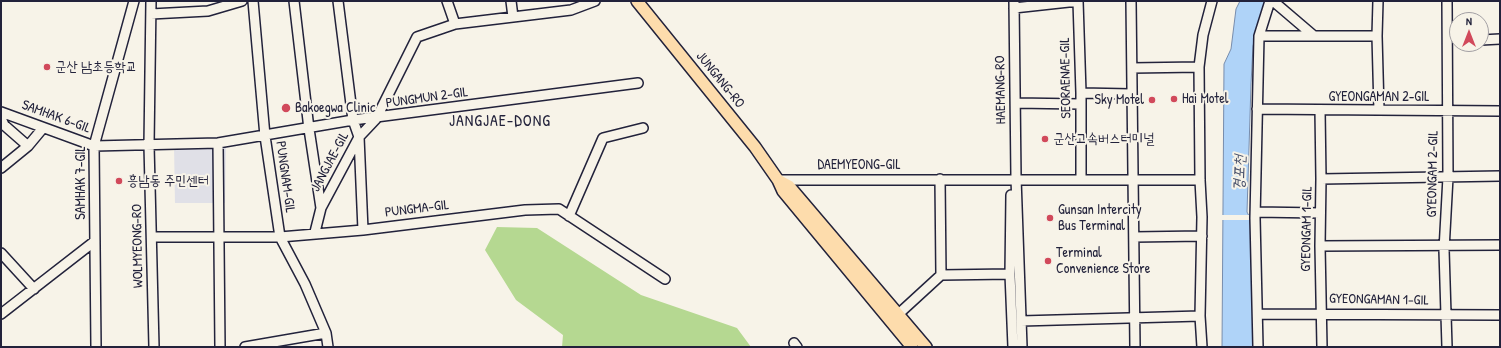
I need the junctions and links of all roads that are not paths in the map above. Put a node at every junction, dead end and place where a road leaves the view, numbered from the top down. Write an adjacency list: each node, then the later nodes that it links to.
1 (134, 1): 53 (street, SAMHAK 7-GIL)
2 (151, 1): 20 (street, WOLMYEONG-RO)
3 (242, 1): 20 (street)
4 (254, 1): 48 (street, PUNGNAM-GIL)
5 (294, 1): 47 (street)
6 (338, 1): 44 (street)
7 (447, 1): 22 (street)
8 (511, 1): 21 (street)
9 (595, 1): 18 (street, JANGJAE-GIL)
10 (637, 1): 61 (main road, JUNGANG-RO)
11 (1078, 1): 19 (street, SEORAENAE-GIL); 32 (street, SEORAENAE-GIL)
12 (1131, 1): 30 (street)
13 (1212, 1): 29 (street)
14 (1270, 1): 23 (street)
15 (1273, 1): 24 (street)
16 (1378, 1): 25 (street)
17 (1447, 1): 28 (street, GYEONGAM 2-GIL)
18 (571, 5): 21 (street, JANGJAE-GIL)
19 (1014, 5): 34 (street, HAEMANG-RO)
20 (152, 14): 51 (street, WOLMYEONG-RO)
21 (513, 17): 22 (street, JANGJAE-GIL)
22 (455, 24): 43 (street, JANGJAE-GIL)
23 (1259, 36): 24 (street); 36 (street)
24 (1314, 36): 25 (street)
25 (1377, 36): 38 (street)
26 (1500, 39): 27 (street)
27 (1489, 40)
28 (1447, 41): 39 (street, GYEONGAM 2-GIL)
29 (1199, 67): 30 (street); 63 (street)
30 (1132, 68): 33 (street)
31 (638, 83): 43 (street, PUNGMUN 2-GIL)
32 (1081, 93): 33 (street); 35 (street, SEORAENAE-GIL)
33 (1131, 94): 62 (street)
34 (1016, 103): 35 (street); 57 (street, HAEMANG-RO)
35 (1080, 104): 59 (street, SEORAENAE-GIL)
36 (1257, 109): 37 (street, GYEONGAMAN 2-GIL); 65 (street)
37 (1320, 110): 38 (street, GYEONGAMAN 2-GIL); 60 (street, GYEONGAM 1-GIL)
38 (1379, 110): 39 (street, GYEONGAMAN 2-GIL)
39 (1448, 111): 40 (street, GYEONGAMAN 2-GIL); 56 (street, GYEONGAM 2-GIL)
40 (1500, 111)
41 (1, 112): 45 (street, SAMHAK 6-GIL)
42 (1, 118): 52 (street)
43 (376, 119): 44 (street, PUNGMUN 2-GIL); 49 (street, JANGJAE-GIL)
44 (353, 120): 47 (street, PUNGMUN 2-GIL); 49 (street)
45 (43, 128): 52 (street); 53 (street, SAMHAK 6-GIL)
46 (643, 128): 67 (street)
47 (309, 129): 48 (street, PUNGMUN 2-GIL); 64 (street)
48 (265, 136): 50 (street, PUNGMUN 2-GIL); 70 (street, PUNGNAM-GIL)
49 (359, 137): 64 (street, JANGJAE-GIL); 68 (street)
50 (218, 143): 51 (street, PUNGMUN 2-GIL); 74 (street)
51 (149, 145): 53 (street, SAMHAK 6-GIL); 72 (street, WOLMYEONG-RO)
52 (28, 146): 54 (street)
53 (94, 146): 75 (street, SAMHAK 7-GIL)
54 (1, 168)
55 (1500, 176): 56 (street)
56 (1448, 177): 60 (street); 76 (street, GYEONGAM 2-GIL)
57 (1016, 178): 58 (street, DAEMYEONG-GIL); 59 (street); 80 (street, HAEMANG-RO); 92 (street, HAEMANG-RO)
58 (940, 179): 61 (street, DAEMYEONG-GIL); 81 (street)
59 (1080, 179): 62 (street)
60 (1321, 179): 66 (street, GYEONGAM 1-GIL)
61 (778, 180): 91 (main road, JUNGANG-RO)
62 (1133, 180): 63 (street); 73 (street)
63 (1200, 180): 71 (street)
64 (321, 208): 69 (street, JANGJAE-GIL)
65 (1256, 212): 66 (street); 85 (street)
66 (1320, 213): 78 (street, GYEONGAM 1-GIL)
67 (569, 216): 68 (street, PUNGMA-GIL); 82 (street, PUNGMA-GIL)
68 (363, 230): 69 (street, PUNGMA-GIL)
69 (315, 232): 70 (street, PUNGMA-GIL)
70 (280, 236): 74 (street, PUNGMA-GIL); 93 (street, PUNGNAM-GIL)
71 (1202, 236): 73 (street); 89 (street)
72 (152, 237): 74 (street, PUNGMA-GIL); 95 (street, WOLMYEONG-RO)
73 (1134, 237): 90 (street)
74 (219, 238): 96 (street)
75 (95, 241): 83 (street); 94 (street, SAMHAK 7-GIL)
76 (1445, 245): 77 (street); 78 (street); 87 (street, GYEONGAM 2-GIL)
77 (1500, 245)
78 (1320, 246): 86 (street, GYEONGAM 1-GIL)
79 (1, 253): 83 (street)
80 (1010, 274): 81 (street); 101 (street, HAEMANG-RO)
81 (941, 276): 91 (street)
82 (665, 279)
83 (34, 289): 84 (street)
84 (1, 314)
85 (1258, 314): 86 (street, GYEONGAMAN 1-GIL); 105 (street)
86 (1320, 314): 87 (street, GYEONGAMAN 1-GIL); 106 (street, GYEONGAM 1-GIL)
87 (1446, 315): 88 (street, GYEONGAMAN 1-GIL); 107 (street, GYEONGAM 2-GIL)
88 (1500, 315)
89 (1200, 316): 90 (street); 104 (street)
90 (1135, 317): 92 (street); 103 (street)
91 (894, 318): 99 (main road, JUNGANG-RO); 100 (main road, JUNGANG-RO)
92 (1021, 321): 102 (street, HAEMANG-RO)
93 (326, 333): 97 (street); 98 (street, PUNGNAM-GIL)
94 (96, 347)
95 (154, 347)
96 (220, 347)
97 (245, 347)
98 (328, 347)
99 (912, 347)
100 (926, 347)
101 (1013, 347)
102 (1022, 347)
103 (1135, 347)
104 (1202, 347)
105 (1258, 347)
106 (1322, 347)
107 (1447, 347)

